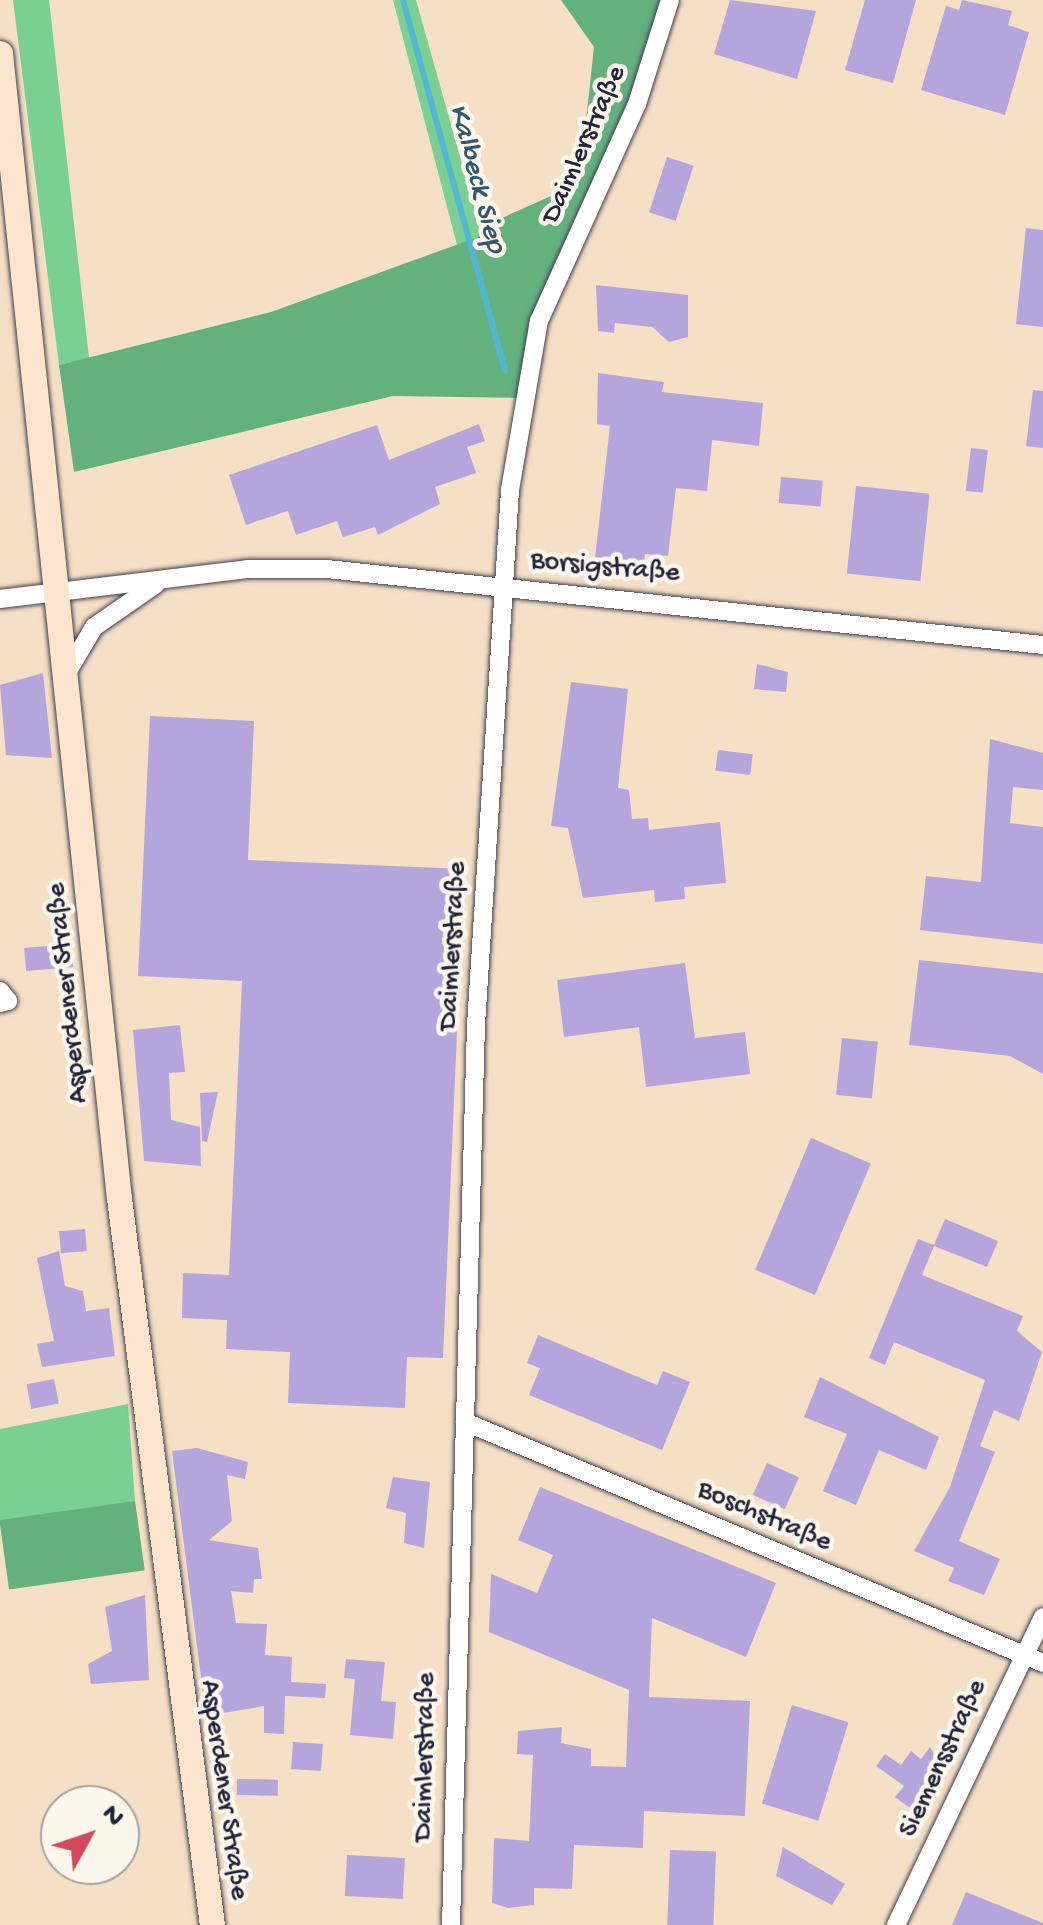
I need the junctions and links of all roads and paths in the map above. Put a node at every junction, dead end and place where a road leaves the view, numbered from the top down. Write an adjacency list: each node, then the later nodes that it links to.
1 (670, 0): 4 (street, Daimlerstraße)
2 (0, 53): 5 (main road, Asperdener Straße)
3 (161, 581): 4 (street, Borsigstraße); 5 (street, Borsigstraße); 8 (street)
4 (502, 586): 7 (street, Borsigstraße); 9 (street, Daimlerstraße)
5 (60, 597): 6 (street, Borsigstraße); 8 (main road, Asperdener Straße)
6 (0, 599)
7 (1043, 645)
8 (68, 672): 13 (main road, Asperdener Straße)
9 (464, 1422): 11 (street, Boschstraße); 14 (street, Daimlerstraße)
10 (1043, 1618): 11 (street, Siemensstraße)
11 (1022, 1656): 12 (street, Boschstraße); 15 (street, Siemensstraße)
12 (1043, 1664)
13 (212, 1925)
14 (451, 1925)
15 (896, 1925)

